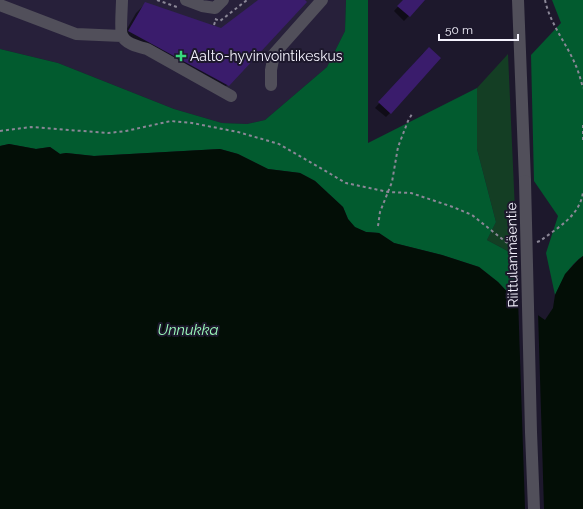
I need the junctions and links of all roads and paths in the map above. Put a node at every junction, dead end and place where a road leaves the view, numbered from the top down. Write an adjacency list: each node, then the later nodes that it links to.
1 (122, 0): 10 (street)
2 (186, 0): 3 (street)
3 (223, 0)
4 (322, 0): 11 (street)
5 (518, 0): 23 (street, Riittulanmäentie, bridge)
6 (546, 0): 12 (path)
7 (0, 5): 10 (street)
8 (216, 19): 9 (path)
9 (214, 25)
10 (122, 36): 13 (street)
11 (271, 85)
12 (583, 88)
13 (231, 96)
14 (412, 114): 18 (path)
15 (583, 125): 17 (path)
16 (0, 132): 18 (path)
17 (583, 142)
18 (388, 192): 20 (path); 22 (path)
19 (583, 192): 21 (path)
20 (378, 226)
21 (533, 242)
22 (519, 244)
23 (534, 509)

